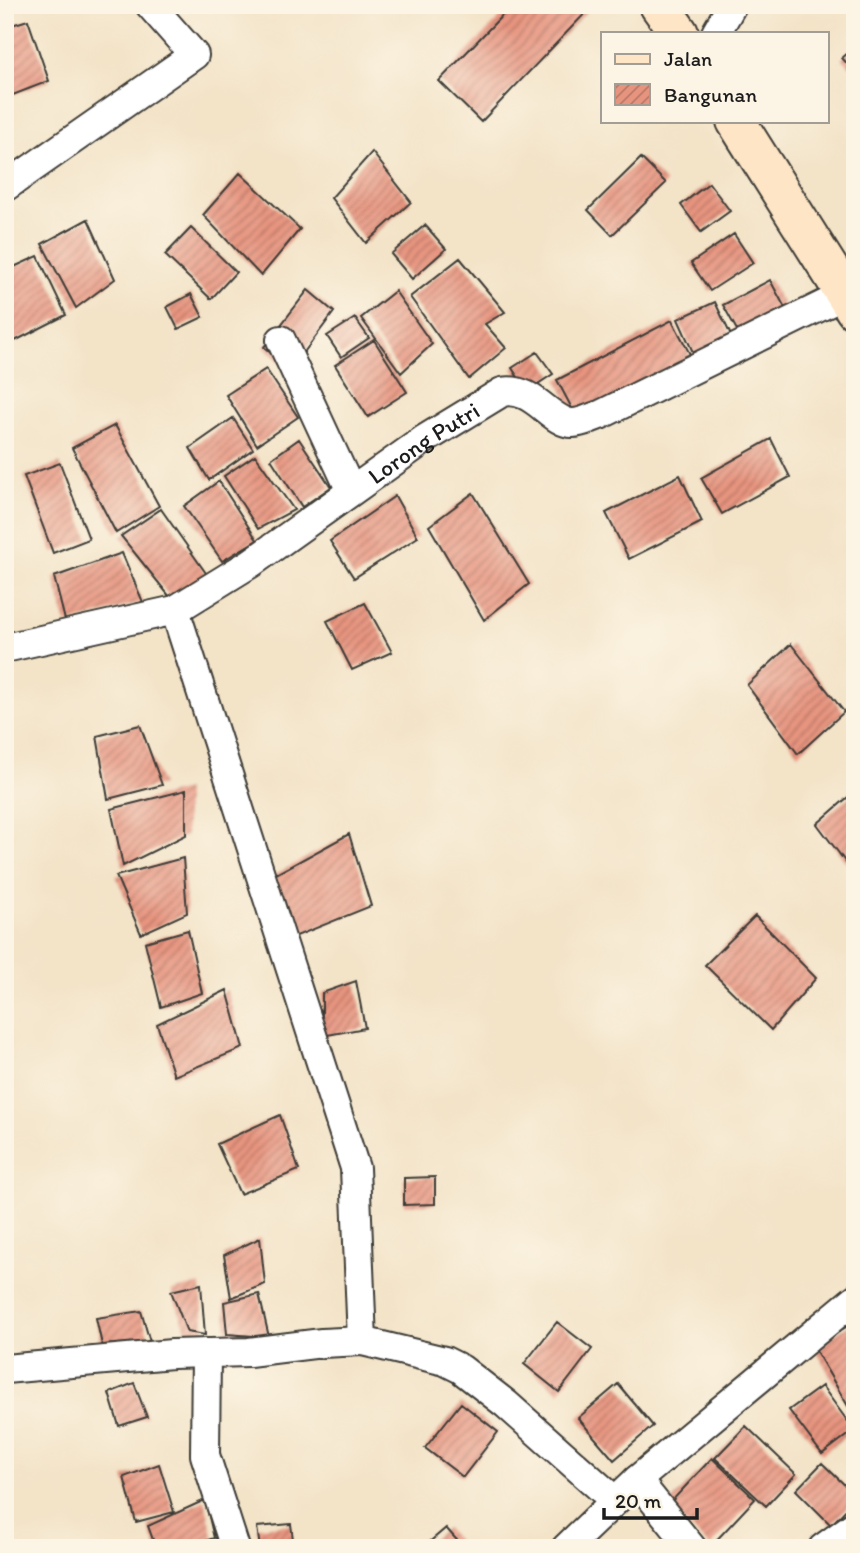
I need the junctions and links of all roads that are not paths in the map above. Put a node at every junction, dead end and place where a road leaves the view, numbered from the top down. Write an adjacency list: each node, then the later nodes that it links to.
1 (150, 5): 7 (street)
2 (659, 5): 4 (main road)
3 (732, 5): 5 (street)
4 (678, 32)
5 (717, 32)
6 (737, 122): 8 (main road)
7 (5, 187)
8 (850, 302): 10 (street, Lorong Putri)
9 (281, 340): 10 (street)
10 (351, 491): 11 (street, Lorong Putri)
11 (175, 610): 12 (street, Lorong Putri); 14 (street)
12 (5, 648)
13 (855, 1299): 17 (street)
14 (362, 1342): 15 (street); 18 (street)
15 (206, 1353): 16 (street); 20 (street)
16 (5, 1369)
17 (637, 1480): 18 (street); 22 (street)
18 (614, 1500): 21 (street)
19 (855, 1525): 23 (street)
20 (234, 1548)
21 (566, 1548)
22 (692, 1548)
23 (823, 1548)

